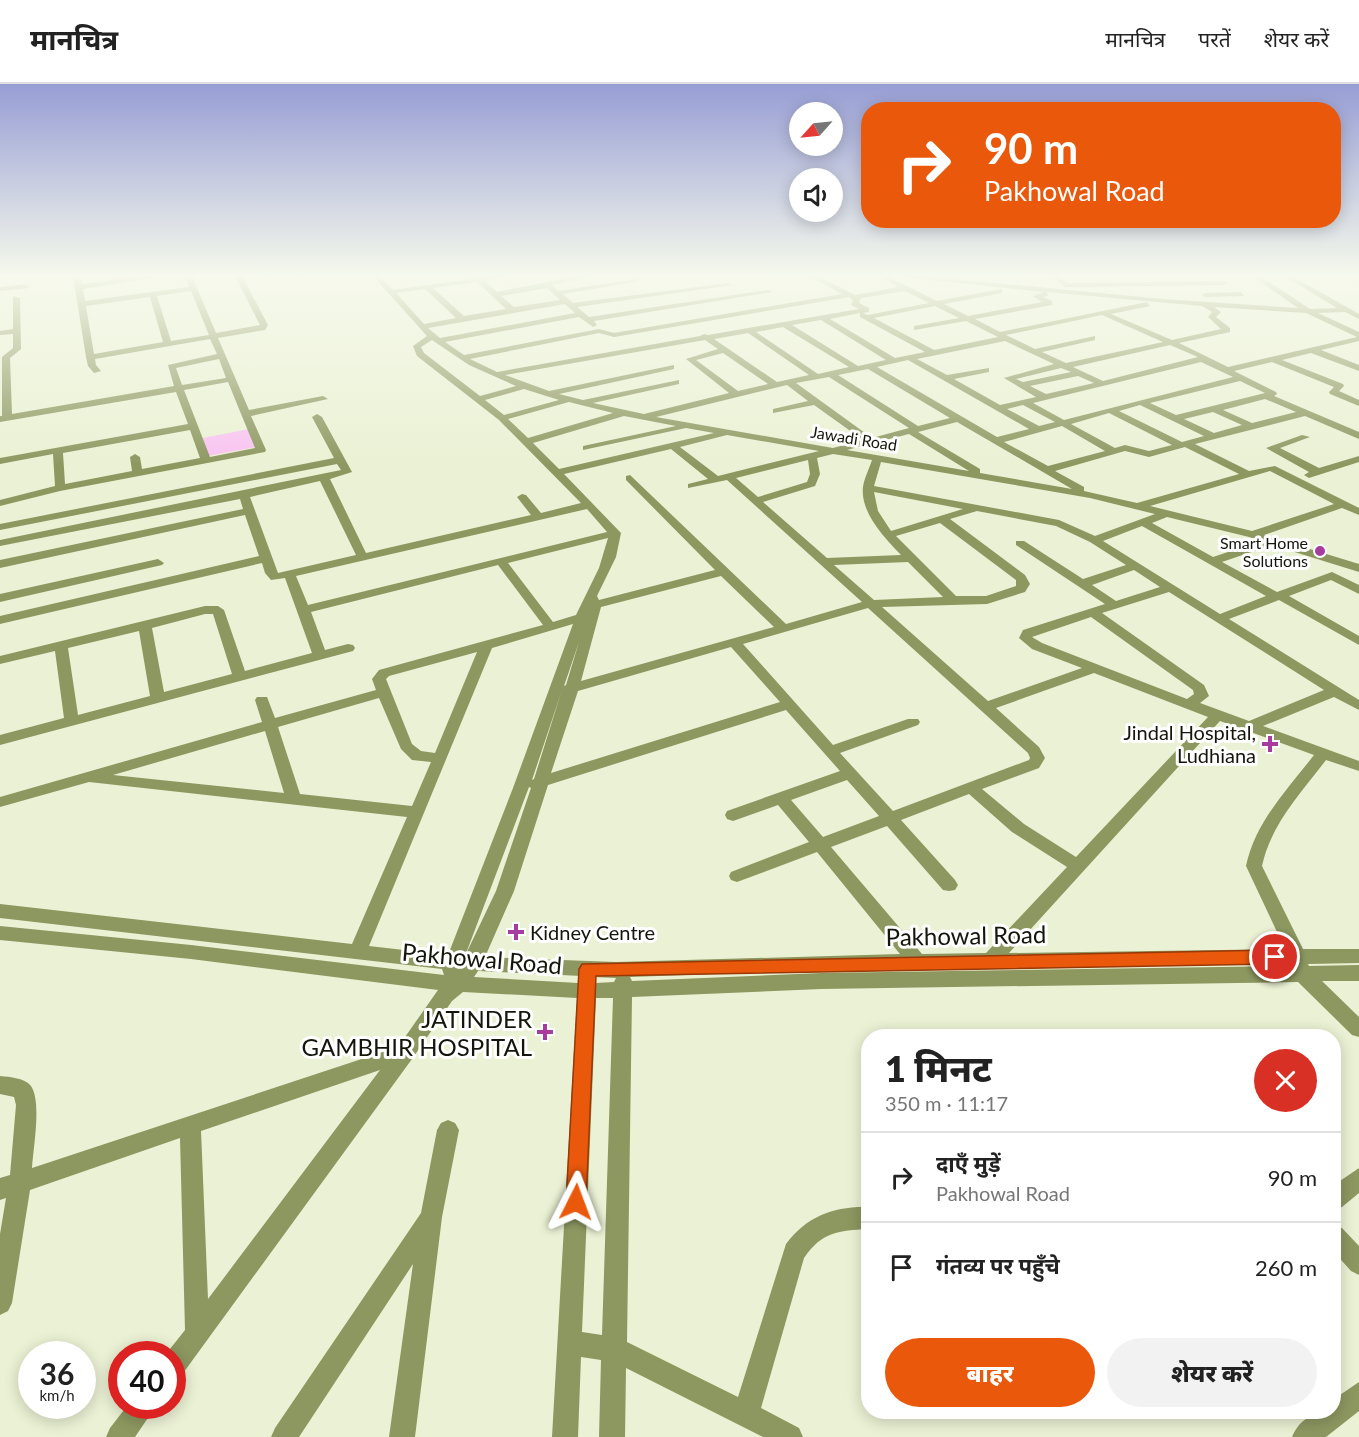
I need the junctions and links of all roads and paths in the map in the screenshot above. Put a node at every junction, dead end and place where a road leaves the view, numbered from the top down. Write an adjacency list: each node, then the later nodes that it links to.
1 (16, 339): 77 (street)
2 (87, 339): 28 (street)
3 (167, 339): 21 (street)
4 (204, 339): 21 (street)
5 (213, 339): 27 (street)
6 (436, 339): 30 (street, Jawadi Road); 61 (street)
7 (558, 339): 30 (street)
8 (709, 339): 23 (street); 44 (street)
9 (762, 339): 45 (street)
10 (809, 339): 37 (street)
11 (858, 339): 33 (street)
12 (907, 339): 26 (street)
13 (989, 339): 26 (street)
14 (1010, 339): 25 (street)
15 (1087, 339): 25 (street)
16 (1164, 339): 19 (street)
17 (1184, 339): 19 (street)
18 (1348, 339): 20 (street)
19 (1171, 342): 31 (street); 35 (street)
20 (1341, 343): 22 (street); 24 (street)
21 (168, 344): 28 (street)
22 (1359, 349)
23 (724, 350): 53 (street); 57 (street)
24 (1312, 350): 32 (street); 38 (street)
25 (1035, 351): 35 (street)
26 (931, 352): 29 (street)
27 (221, 356): 48 (street); 55 (street)
28 (90, 357): 39 (street)
29 (908, 357): 33 (street); 46 (street)
30 (462, 358): 44 (street, Jawadi Road)
31 (1202, 359): 41 (street); 51 (street)
32 (1273, 359): 41 (street); 67 (street)
33 (892, 360): 34 (street)
34 (868, 365): 37 (street); 80 (street)
35 (1064, 365): 43 (street); 54 (street)
36 (671, 367): 56 (street)
37 (856, 368): 42 (street)
38 (1359, 368)
39 (97, 370)
40 (986, 370): 46 (street)
41 (1228, 370): 47 (street)
42 (830, 373): 45 (street); 85 (street)
43 (1080, 373): 51 (street); 54 (street)
44 (497, 374): 52 (street, Jawadi Road)
45 (816, 376): 50 (street)
46 (947, 378): 68 (street)
47 (1240, 378): 58 (street); 66 (street)
48 (233, 379): 55 (street); 73 (street)
49 (676, 382): 63 (street)
50 (788, 382): 53 (street); 64 (street)
51 (1102, 384): 59 (street)
52 (527, 385): 56 (street, Jawadi Road); 61 (street)
53 (775, 385): 57 (street)
54 (1023, 385): 59 (street)
55 (180, 388): 77 (street); 82 (street)
56 (552, 393): 62 (street, Jawadi Road)
57 (736, 394): 76 (street)
58 (1266, 396): 69 (street); 72 (street)
59 (1046, 398): 65 (street)
60 (323, 399): 73 (street)
61 (480, 399): 78 (street)
62 (571, 399): 63 (street, Jawadi Road); 78 (street)
63 (583, 402): 74 (street, Jawadi Road)
64 (816, 402): 71 (street); 91 (street)
65 (1024, 402): 68 (street); 81 (street)
66 (1141, 402): 70 (street); 79 (street)
67 (1359, 403)
68 (999, 408): 86 (street)
69 (1214, 409): 79 (street); 84 (street)
70 (1110, 410): 81 (street); 95 (street)
71 (776, 411)
72 (1306, 413): 84 (street); 88 (street)
73 (245, 414): 110 (street)
74 (624, 414): 76 (street, Jawadi Road); 94 (street)
75 (317, 417): 107 (street)
76 (641, 417): 83 (street, Jawadi Road)
77 (3, 418)
78 (502, 418): 94 (street)
79 (1176, 418): 89 (street)
80 (958, 419): 85 (street); 93 (street)
81 (1063, 423): 86 (street); 100 (street)
82 (194, 426): 99 (street); 106 (street)
83 (690, 426): 87 (street, Jawadi Road); 92 (street)
84 (1251, 426): 89 (street)
85 (913, 430): 91 (street); 116 (street)
86 (1038, 430): 93 (street)
87 (729, 433): 96 (street); 98 (street, Jawadi Road)
88 (1359, 436)
89 (1214, 437): 95 (street)
90 (1305, 438): 112 (street)
91 (869, 440): 98 (street); 108 (street)
92 (619, 441): 97 (street); 102 (street)
93 (995, 441): 111 (street)
94 (526, 442): 113 (street)
95 (1183, 445): 100 (street); 115 (street)
96 (673, 446): 102 (street); 119 (street)
97 (586, 448)
98 (832, 449): 101 (street); 104 (street, Jawadi Road)
99 (58, 450): 109 (street); 122 (street)
100 (1113, 451): 111 (street)
101 (811, 455): 119 (street); 127 (street)
102 (633, 456): 113 (street)
103 (135, 457): 114 (street)
104 (878, 457): 108 (street, Jawadi Road); 123 (street)
105 (1359, 459): 112 (street)
106 (206, 460): 110 (street); 114 (street)
107 (341, 460): 110 (street); 117 (street)
108 (896, 460): 116 (street, Jawadi Road)
109 (0, 461)
110 (266, 461): 139 (street)
111 (1046, 470): 125 (street)
112 (1318, 472): 120 (street)
113 (556, 473): 130 (street)
114 (137, 474): 122 (street)
115 (1247, 474): 120 (street); 131 (street)
116 (984, 476): 125 (street, Jawadi Road)
117 (324, 478): 124 (street); 148 (street)
118 (630, 478): 157 (street)
119 (722, 478): 121 (street); 127 (street)
120 (1294, 479): 129 (street)
121 (692, 486)
122 (60, 488): 128 (street)
123 (868, 488): 132 (street); 142 (street)
124 (244, 495): 133 (street); 145 (street)
125 (1090, 495): 131 (street, Jawadi Road)
126 (522, 497): 136 (street)
127 (756, 501): 152 (street)
128 (0, 503)
129 (1343, 504): 134 (street); 141 (street)
130 (589, 505): 136 (street); 140 (street)
131 (1140, 506): 135 (street, Jawadi Road)
132 (976, 508): 137 (street); 143 (street)
133 (249, 510): 147 (street); 154 (street)
134 (1359, 512)
135 (1168, 513): 138 (street); 141 (street, Jawadi Road)
136 (539, 517): 148 (street)
137 (945, 520): 142 (street); 165 (street)
138 (1143, 522): 143 (street); 151 (street)
139 (0, 527)
140 (615, 533): 150 (street); 168 (street)
141 (1253, 535): 144 (street, Jawadi Road)
142 (888, 536): 149 (street)
143 (1094, 540): 155 (street)
144 (1272, 541): 151 (street); 156 (street, Jawadi Road)
145 (0, 543)
146 (1020, 543): 160 (street)
147 (267, 558): 158 (street); 172 (street)
148 (363, 558): 158 (street)
149 (911, 558): 152 (street); 165 (street)
150 (501, 561): 169 (street); 174 (street)
151 (1212, 561): 163 (street)
152 (824, 562): 166 (street)
153 (158, 563): 164 (street)
154 (0, 564)
155 (1135, 566): 160 (street); 161 (street)
156 (1357, 567): 159 (street)
157 (723, 572): 168 (street); 175 (street)
158 (290, 575): 169 (street)
159 (1332, 576): 162 (street); 163 (street)
160 (1082, 584): 167 (street)
161 (1169, 588): 167 (street); 171 (street)
162 (1359, 590)
163 (1278, 596): 171 (street); 177 (street)
164 (0, 598)
165 (953, 600): 166 (street)
166 (870, 604): 175 (street); 194 (street)
167 (1114, 605): 170 (street)
168 (589, 608): 174 (street); 185 (street); 188 (street)
169 (304, 610): 181 (street)
170 (1092, 612): 183 (street); 192 (street)
171 (1218, 620): 187 (street)
172 (0, 621)
173 (145, 626): 179 (street); 184 (street); 189 (street)
174 (550, 626): 178 (street)
175 (783, 628): 176 (street)
176 (734, 642): 185 (street); 191 (street)
177 (1359, 642)
178 (486, 645): 186 (street); 203 (street)
179 (61, 646): 182 (street); 196 (street)
180 (348, 648): 181 (street)
181 (320, 656): 184 (street)
182 (0, 660)
183 (1095, 668): 192 (street); 194 (street)
184 (240, 677): 189 (street)
185 (572, 688): 188 (street); 207 (street)
186 (384, 692): 198 (street); 203 (street)
187 (1333, 692): 193 (street); 199 (street)
188 (553, 694): 208 (street)
189 (158, 699): 196 (street)
190 (262, 700): 198 (street)
191 (789, 704): 201 (street); 207 (street)
192 (1188, 704): 195 (street)
193 (1359, 706)
194 (985, 707): 209 (street)
195 (1217, 715): 199 (street); 217 (street)
196 (72, 722): 200 (street)
197 (913, 722): 201 (street)
198 (270, 725): 206 (street); 211 (street)
199 (1250, 726): 202 (street)
200 (0, 741)
201 (830, 750): 205 (street)
202 (1323, 753): 204 (street); 227 (street)
203 (440, 758): 213 (street)
204 (1359, 766)
205 (850, 773): 210 (street); 215 (street)
206 (85, 777): 211 (street); 212 (street)
207 (541, 782): 208 (street); 226 (street)
208 (521, 788): 226 (street)
209 (971, 788): 215 (street); 217 (street)
210 (781, 798): 214 (street); 216 (street)
211 (294, 799): 213 (street)
212 (0, 802)
213 (416, 812): 222 (street)
214 (733, 815)
215 (891, 819): 216 (street); 219 (street)
216 (821, 845): 218 (street); 225 (street)
217 (1078, 866): 224 (street)
218 (737, 876)
219 (950, 885)
220 (0, 911): 222 (street, Pakhowal Road)
221 (0, 933): 231 (street, Pakhowal Road)
222 (357, 953): 226 (street, Pakhowal Road)
223 (1359, 956): 227 (street, Pakhowal Road)
224 (991, 960): 225 (street, Pakhowal Road); 227 (street, Pakhowal Road)
225 (917, 961): 230 (street, Pakhowal Road)
226 (464, 963): 228 (street, Pakhowal Road); 231 (street)
227 (1299, 965): 229 (street, Pakhowal Road); 230 (street, Pakhowal Road); 233 (street)
228 (588, 969): 230 (street, Pakhowal Road); 232 (street)
229 (1359, 973)
230 (624, 980): 232 (street, Pakhowal Road); 248 (street)
231 (450, 987): 232 (street, Pakhowal Road); 234 (street)
232 (587, 992): 247 (street)
233 (1359, 1029)
234 (405, 1053): 236 (street); 246 (street)
235 (0, 1085): 239 (street)
236 (190, 1125): 239 (street); 246 (street)
237 (448, 1130): 241 (street)
238 (1359, 1179): 240 (street)
239 (10, 1186): 245 (street)
240 (1341, 1193)
241 (431, 1217): 256 (street); 257 (street)
242 (861, 1218): 252 (street)
243 (1341, 1244): 244 (street)
244 (1359, 1263)
245 (0, 1303)
246 (197, 1336): 249 (street)
247 (569, 1343): 248 (street); 258 (street)
248 (614, 1349): 252 (street); 259 (street)
249 (186, 1350)
250 (1359, 1395): 251 (street)
251 (1341, 1409)
252 (746, 1414): 260 (street)
253 (133, 1419): 255 (street)
254 (1328, 1419): 261 (street)
255 (119, 1437)
256 (284, 1437)
257 (402, 1437)
258 (565, 1437)
259 (612, 1437)
260 (790, 1437)
261 (1305, 1437)

